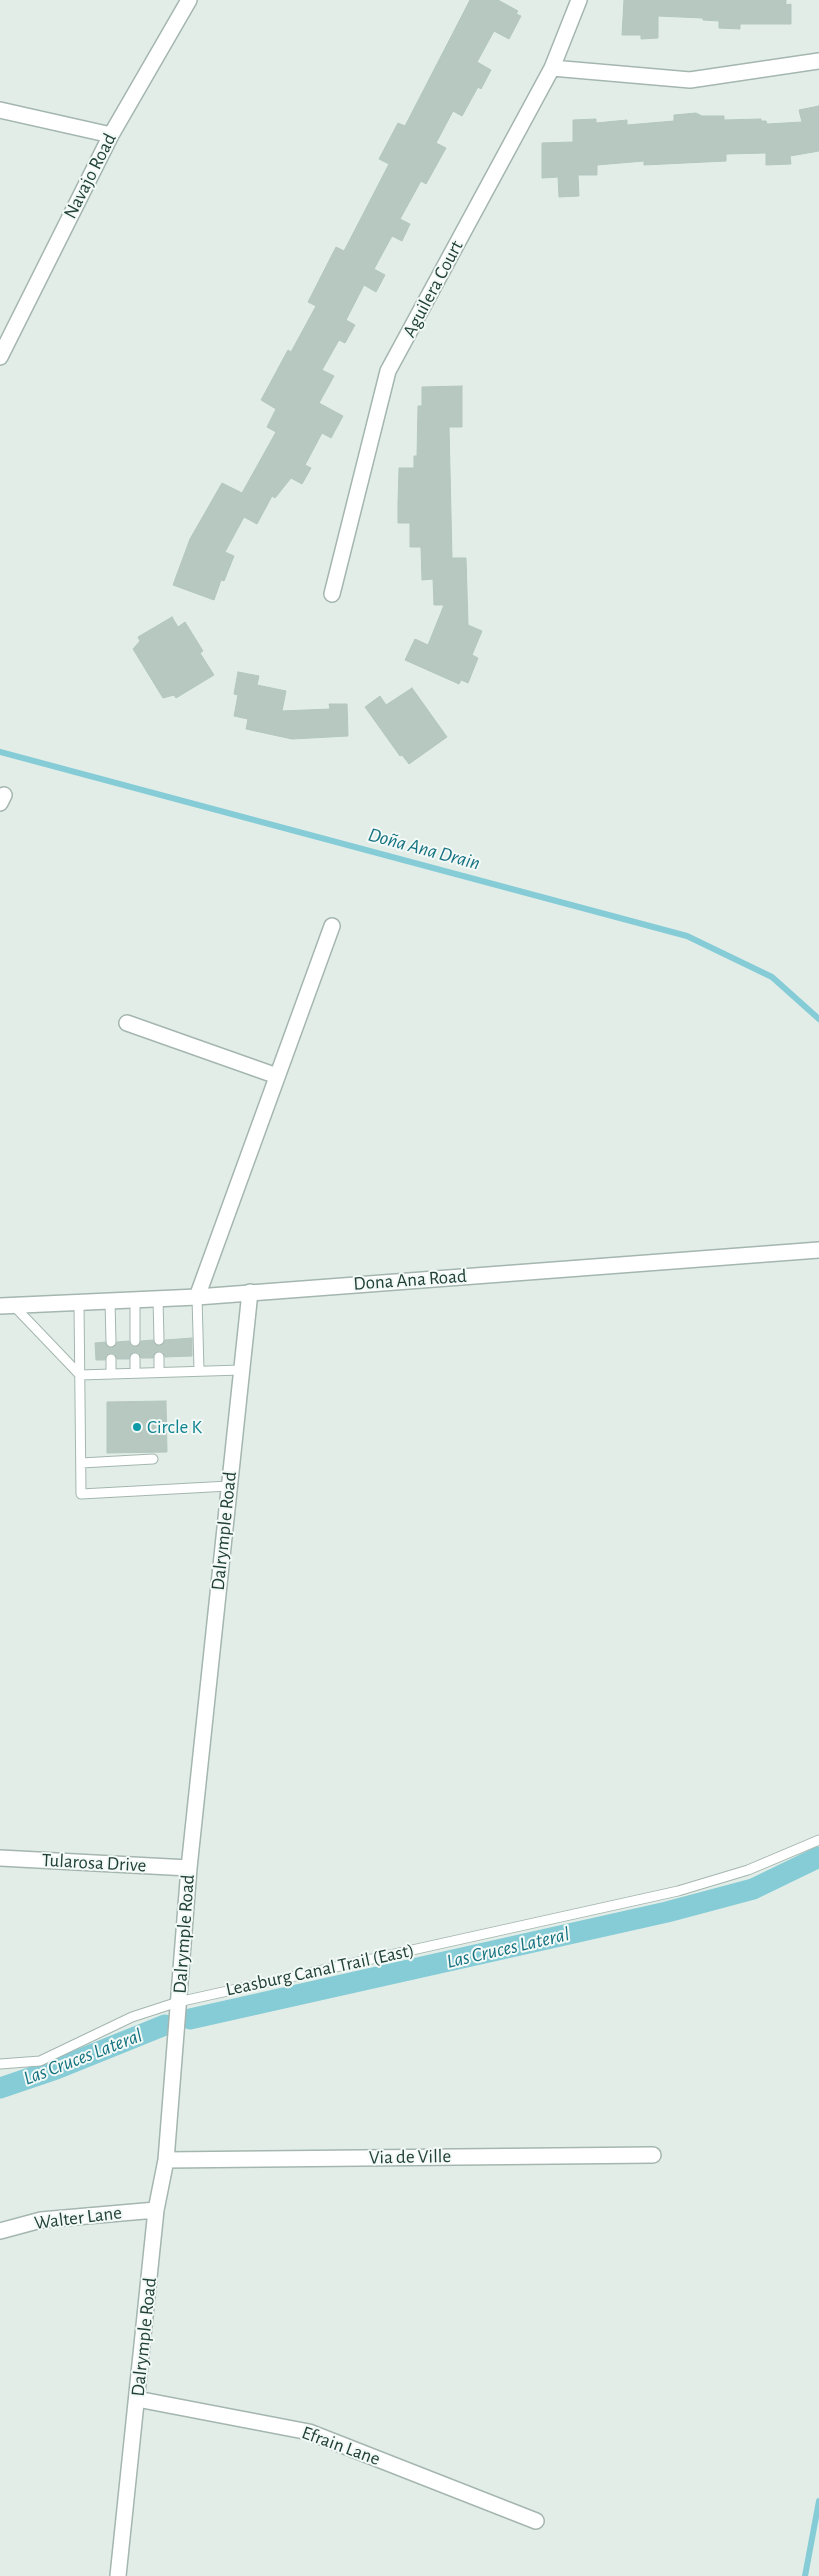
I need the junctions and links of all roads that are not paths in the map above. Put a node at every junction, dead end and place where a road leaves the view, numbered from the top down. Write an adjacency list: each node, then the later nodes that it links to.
1 (189, 0): 6 (street, Navajo Road)
2 (579, 0): 4 (street, Aguilera Court)
3 (819, 60): 4 (street)
4 (552, 68): 8 (street, Aguilera Court)
5 (0, 110): 6 (street)
6 (111, 135): 7 (street, Navajo Road)
7 (0, 357)
8 (332, 594)
9 (332, 926): 11 (street)
10 (127, 1023): 11 (street)
11 (278, 1076): 14 (street)
12 (819, 1250): 13 (street, Dona Ana Road)
13 (250, 1292): 14 (street, Dona Ana Road); 27 (street, Dalrymple Road)
14 (197, 1297): 15 (street, Dona Ana Road); 26 (lane)
15 (158, 1299): 16 (street, Dona Ana Road); 20 (lane)
16 (135, 1300): 17 (street, Dona Ana Road); 21 (lane)
17 (110, 1301): 18 (street, Dona Ana Road); 22 (lane)
18 (79, 1303): 19 (street, Dona Ana Road); 31 (lane)
19 (7, 1306): 31 (lane)
20 (159, 1340)
21 (135, 1341)
22 (111, 1342)
23 (159, 1357): 29 (lane)
24 (135, 1358): 28 (lane)
25 (111, 1359): 30 (lane)
26 (199, 1370): 27 (lane); 29 (lane)
27 (241, 1370): 34 (street, Dalrymple Road)
28 (135, 1372): 29 (lane); 30 (lane)
29 (159, 1372)
30 (111, 1374): 31 (lane)
31 (80, 1375): 33 (lane)
32 (152, 1459): 33 (lane)
33 (81, 1463): 34 (lane)
34 (229, 1486): 37 (street, Dalrymple Road)
35 (819, 1840): 38 (lane, Leasburg Canal Trail (East))
36 (0, 1858): 37 (street, Tularosa Drive)
37 (189, 1868): 38 (street, Dalrymple Road)
38 (178, 2002): 39 (lane, Leasburg Canal Trail (East)); 41 (street, Dalrymple Road)
39 (0, 2064)
40 (653, 2155): 41 (street, Via de Ville)
41 (166, 2160): 42 (street, Dalrymple Road)
42 (156, 2210): 43 (street, Walter Lane); 44 (street, Dalrymple Road)
43 (0, 2231)
44 (138, 2399): 45 (street, Efrain Lane); 46 (street, Dalrymple Road)
45 (536, 2521)
46 (118, 2576)

